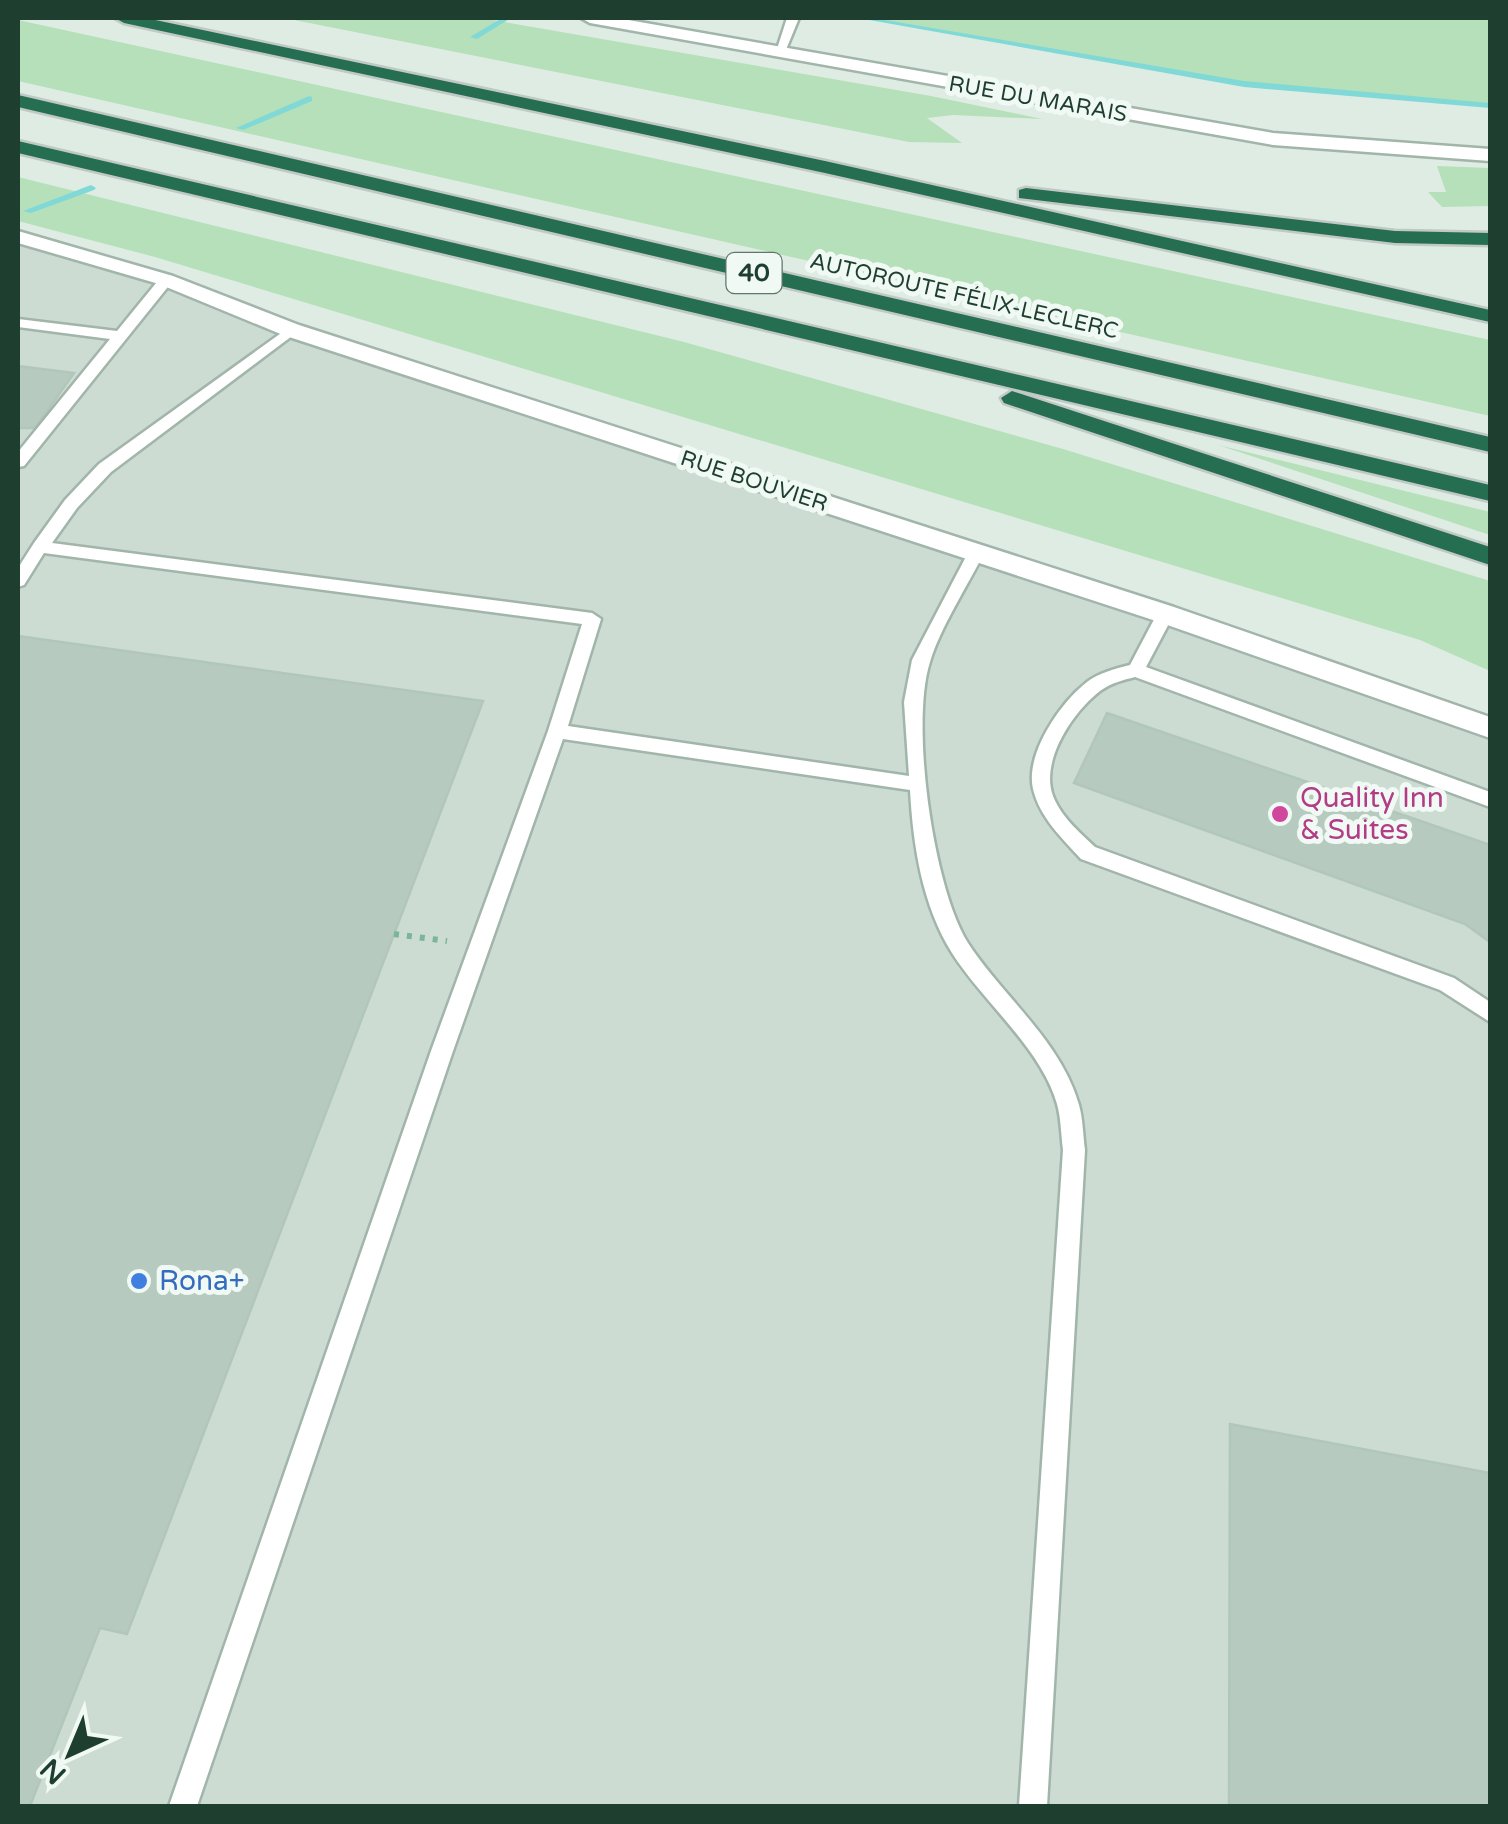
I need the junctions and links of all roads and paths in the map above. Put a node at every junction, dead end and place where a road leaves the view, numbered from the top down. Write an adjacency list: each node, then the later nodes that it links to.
1 (124, 18): 8 (highway)
2 (590, 18): 4 (street, RUE DU MARAIS)
3 (793, 18): 4 (lane)
4 (779, 52): 7 (street, RUE DU MARAIS)
5 (18, 101): 17 (highway, AUTOROUTE FÉLIX-LECLERC / 40)
6 (18, 148): 15 (highway)
7 (1490, 154)
8 (825, 168): 10 (highway); 12 (highway)
9 (18, 237): 11 (street, RUE BOUVIER)
10 (1490, 239)
11 (166, 280): 14 (street, RUE BOUVIER); 16 (lane)
12 (1490, 316)
13 (18, 322): 16 (lane)
14 (292, 330): 20 (lane); 21 (street, RUE BOUVIER)
15 (820, 335): 19 (highway); 22 (highway)
16 (120, 336): 18 (lane)
17 (1490, 445)
18 (18, 462)
19 (1490, 493)
20 (40, 546): 23 (lane); 27 (lane)
21 (976, 553): 24 (street, RUE BOUVIER); 28 (lane)
22 (1490, 556)
23 (18, 581)
24 (1166, 614): 25 (lane); 26 (street, RUE BOUVIER)
25 (1136, 670): 29 (lane); 32 (lane)
26 (1490, 728)
27 (557, 731): 28 (lane); 30 (lane)
28 (916, 784): 34 (lane)
29 (1490, 800)
30 (487, 928): 31 (path); 33 (lane)
31 (394, 934)
32 (1490, 1013)
33 (183, 1806)
34 (1033, 1806)

